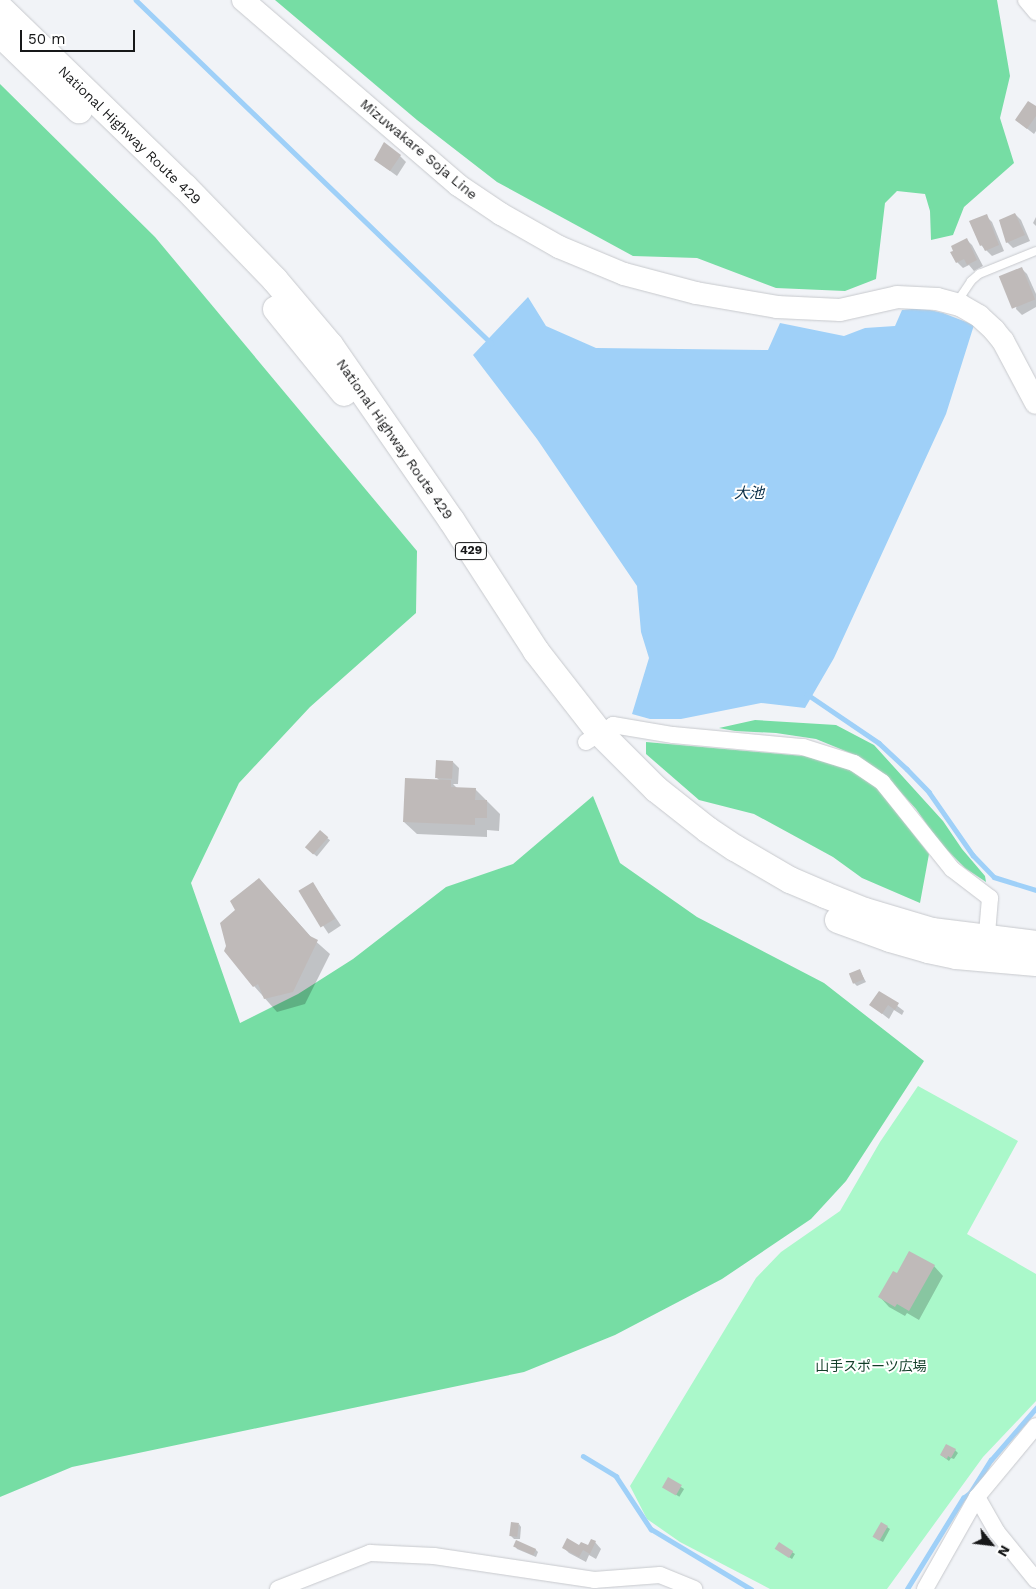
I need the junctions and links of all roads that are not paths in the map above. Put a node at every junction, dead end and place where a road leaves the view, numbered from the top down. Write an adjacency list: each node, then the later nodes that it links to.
1 (242, 0): 7 (main road, Mizuwakare Soja Line)
2 (1026, 0): 4 (street)
3 (0, 8): 9 (highway, National Highway Route 429 / 429)
4 (1036, 12)
5 (0, 34): 9 (highway, National Highway Route 429 / 429)
6 (1036, 251): 7 (lane)
7 (956, 304): 8 (main road, Mizuwakare Soja Line)
8 (1036, 403)
9 (592, 737): 11 (highway, National Highway Route 429 / 429); 11 (street)
10 (1036, 944): 11 (highway, National Highway Route 429 / 429)
11 (986, 949): 12 (highway, National Highway Route 429 / 429)
12 (1036, 963)
13 (1036, 1426): 14 (street)
14 (977, 1497): 15 (street); 18 (street)
15 (1036, 1580)
16 (278, 1589): 17 (street)
17 (694, 1589)
18 (924, 1589)

